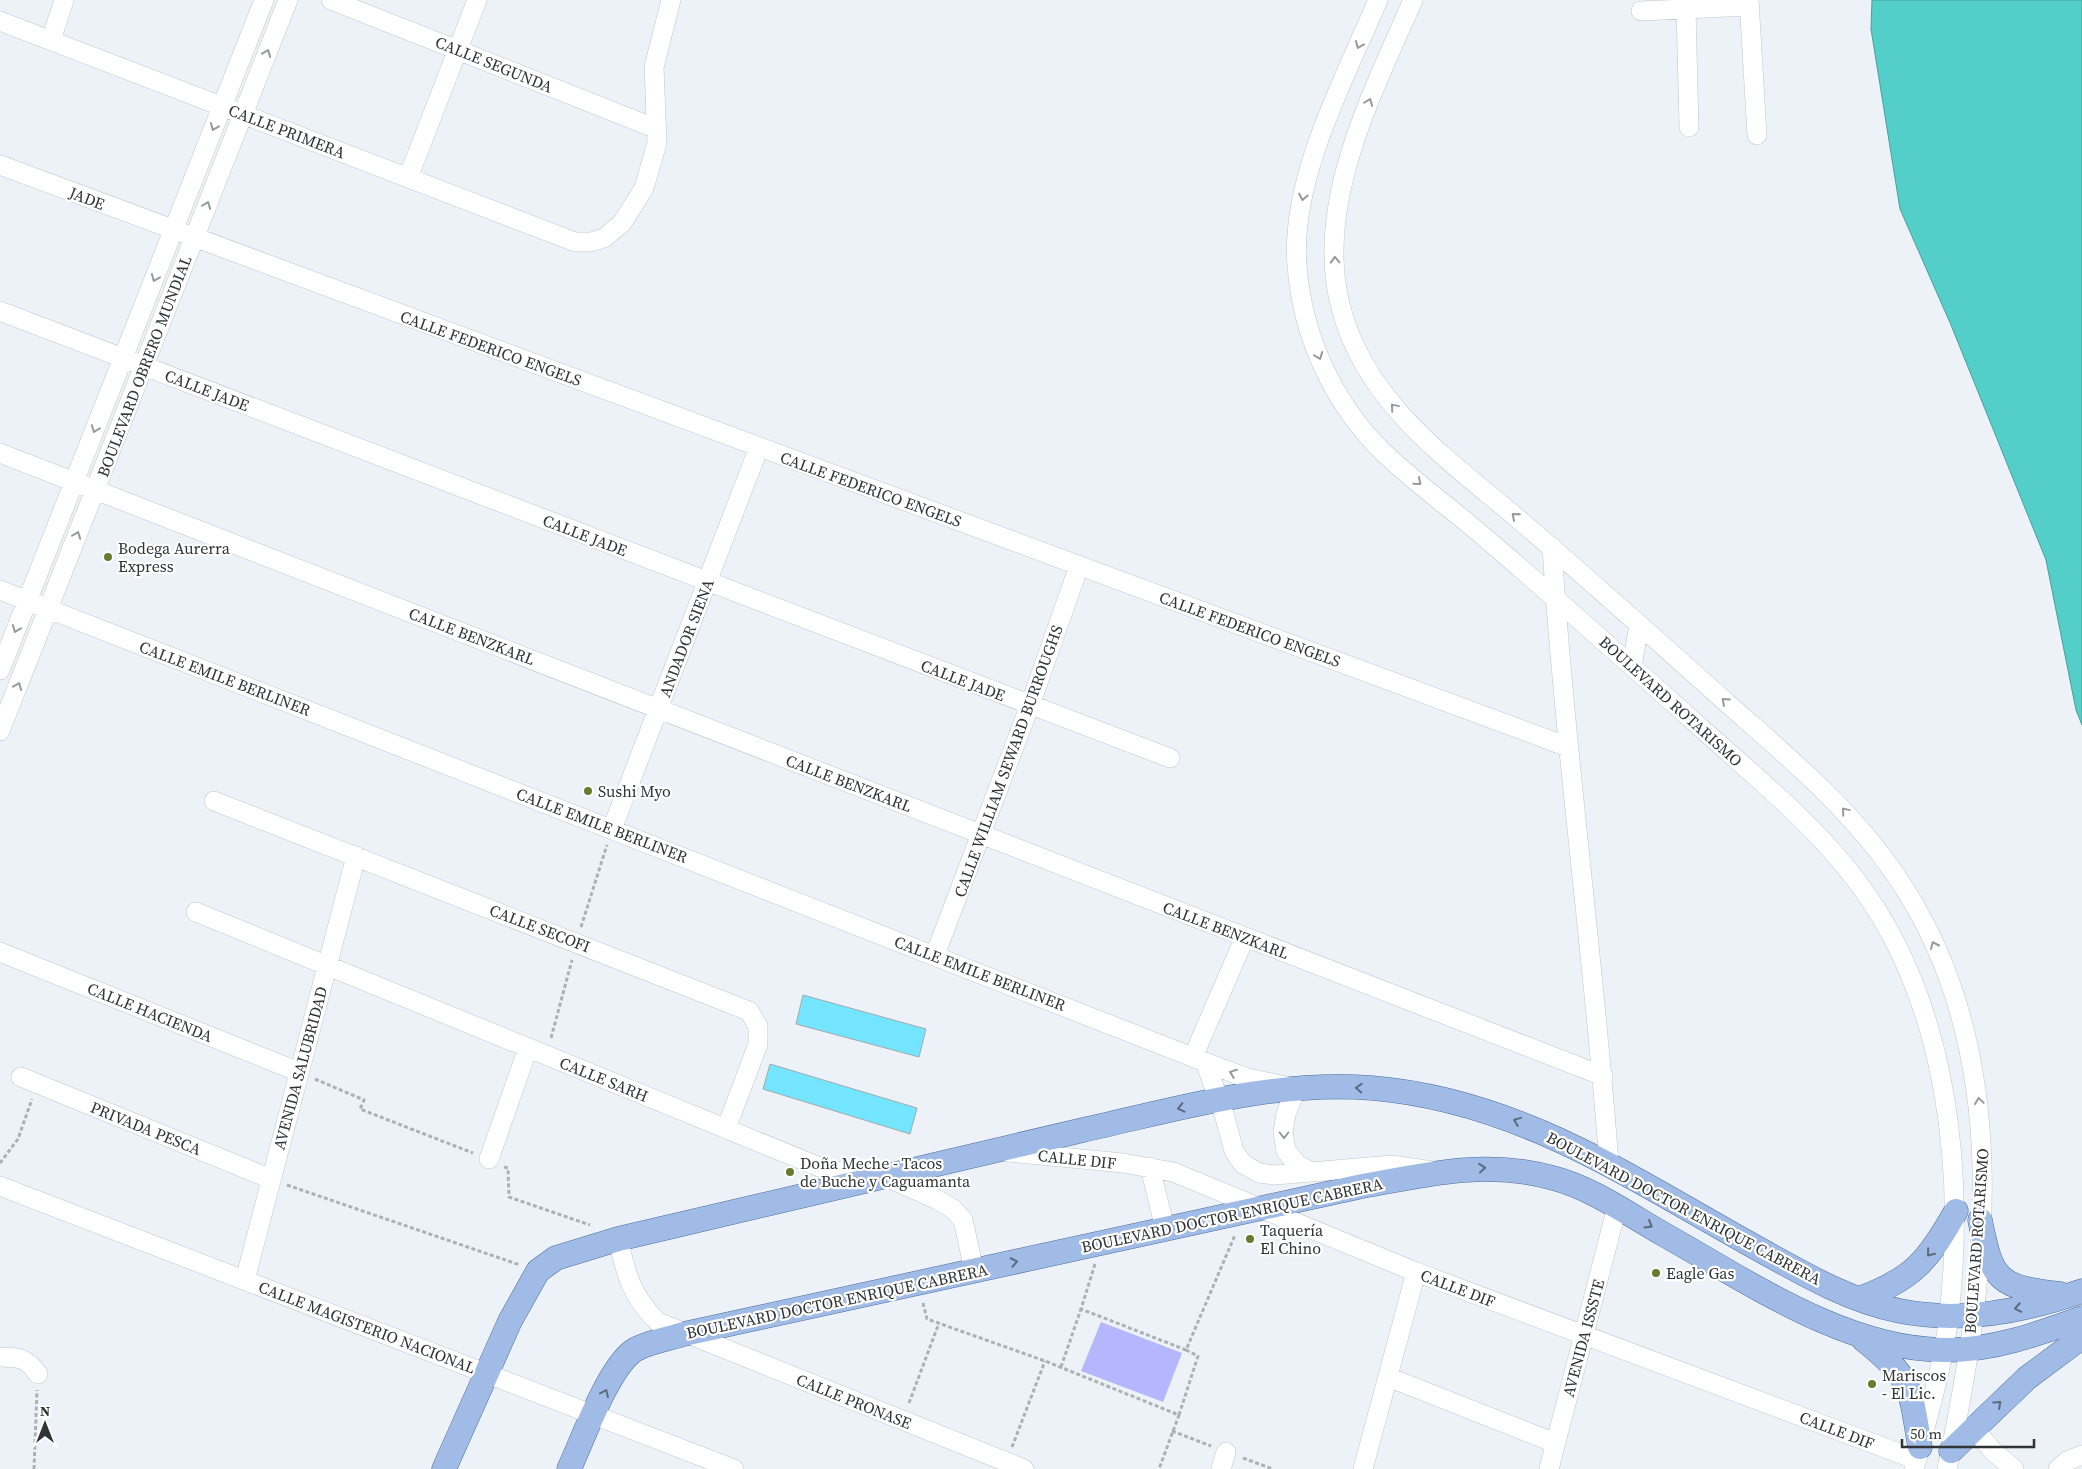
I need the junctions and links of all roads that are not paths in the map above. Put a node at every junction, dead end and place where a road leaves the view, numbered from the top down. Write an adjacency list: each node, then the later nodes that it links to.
1 (64, 0): 13 (street)
2 (264, 0): 15 (street, BOULEVARD OBRERO MUNDIAL)
3 (288, 0): 16 (street, BOULEVARD OBRERO MUNDIAL, one-way to 3)
4 (331, 0): 14 (street, CALLE SEGUNDA)
5 (477, 0): 14 (street)
6 (671, 0): 18 (street)
7 (1378, 0): 35 (street, BOULEVARD ROTARISMO, one-way to 35)
8 (1414, 0): 31 (street, BOULEVARD ROTARISMO, one-way to 8)
9 (1749, 3): 10 (street); 19 (street)
10 (1686, 8): 11 (street); 17 (street)
11 (1640, 11)
12 (0, 21): 13 (street, CALLE PRIMERA)
13 (51, 40): 15 (street, CALLE PRIMERA)
14 (458, 50): 18 (street, CALLE SEGUNDA); 21 (street)
15 (222, 106): 16 (street, CALLE PRIMERA); 22 (street, BOULEVARD OBRERO MUNDIAL, one-way to 22)
16 (243, 114): 21 (street, CALLE PRIMERA); 23 (street, BOULEVARD OBRERO MUNDIAL, one-way to 16)
17 (1689, 127)
18 (657, 129): 21 (street, CALLE PRIMERA)
19 (1757, 135)
20 (0, 165): 22 (street, JADE)
21 (408, 178)
22 (174, 230): 23 (street, CALLE FEDERICO ENGELS); 25 (street, BOULEVARD OBRERO MUNDIAL, one-way to 25)
23 (194, 238): 26 (street, BOULEVARD OBRERO MUNDIAL); 27 (street, CALLE FEDERICO ENGELS)
24 (0, 311): 25 (street, CALLE JADE)
25 (123, 358): 26 (street, CALLE JADE); 29 (street, BOULEVARD OBRERO MUNDIAL, one-way to 29)
26 (144, 366): 30 (street, BOULEVARD OBRERO MUNDIAL); 33 (street, CALLE JADE)
27 (759, 447): 32 (street, CALLE FEDERICO ENGELS); 33 (street, ANDADOR SIENA)
28 (0, 453): 29 (street)
29 (74, 482): 30 (street, CALLE BENZKARL); 36 (street, BOULEVARD OBRERO MUNDIAL)
30 (95, 489): 37 (street, BOULEVARD OBRERO MUNDIAL, one-way to 30); 42 (street, CALLE BENZKARL)
31 (1552, 548): 35 (street); 38 (street, BOULEVARD ROTARISMO)
32 (1079, 566): 41 (street, CALLE WILLIAM SEWARD BURROUGHS); 44 (street, CALLE FEDERICO ENGELS)
33 (707, 582): 41 (street, CALLE JADE); 42 (street, ANDADOR SIENA)
34 (0, 590): 36 (street, CALLE EMILE BERLINER)
35 (1555, 597): 39 (street, BOULEVARD ROTARISMO); 44 (street)
36 (28, 600): 37 (street, CALLE EMILE BERLINER); 40 (street, BOULEVARD OBRERO MUNDIAL, one-way to 40)
37 (48, 609): 43 (street, BOULEVARD OBRERO MUNDIAL, one-way to 37); 47 (street, CALLE EMILE BERLINER)
38 (1639, 625): 39 (street); 75 (street, BOULEVARD ROTARISMO, one-way to 38)
39 (1632, 666): 74 (street, BOULEVARD ROTARISMO)
40 (0, 670)
41 (1030, 705): 45 (street, CALLE JADE); 48 (street, CALLE WILLIAM SEWARD BURROUGHS)
42 (658, 708): 47 (street, ANDADOR SIENA); 48 (street, CALLE BENZKARL)
43 (0, 732)
44 (1568, 747): 58 (street)
45 (1170, 758)
46 (214, 801): 49 (street, CALLE SECOFI)
47 (612, 829): 53 (street, CALLE EMILE BERLINER)
48 (981, 834): 51 (street, CALLE BENZKARL); 53 (street, CALLE WILLIAM SEWARD BURROUGHS)
49 (356, 856): 54 (street, AVENIDA SALUBRIDAD); 62 (street, CALLE SECOFI)
50 (196, 912): 54 (street, CALLE SARH)
51 (1245, 937): 56 (street); 58 (street, CALLE BENZKARL)
52 (0, 952): 57 (street, CALLE HACIENDA)
53 (935, 955): 56 (street, CALLE EMILE BERLINER)
54 (327, 964): 55 (street, CALLE SARH); 57 (street, AVENIDA SALUBRIDAD)
55 (528, 1048): 62 (street, CALLE SARH); 64 (street)
56 (1198, 1059): 60 (street, CALLE EMILE BERLINER, one-way to 56); 61 (street)
57 (299, 1072): 70 (street, AVENIDA SALUBRIDAD)
58 (1603, 1076): 65 (street)
59 (30, 1080): 70 (street, PRIVADA PESCA)
60 (1296, 1088): 61 (main road, BOULEVARD DOCTOR ENRIQUE CABRERA); 65 (main road, BOULEVARD DOCTOR ENRIQUE CABRERA, one-way to 60); 67 (street, one-way to 67)
61 (1219, 1100): 63 (main road, BOULEVARD DOCTOR ENRIQUE CABRERA, one-way to 63); 67 (street)
62 (726, 1129): 69 (street, CALLE SARH)
63 (992, 1150): 66 (street, CALLE DIF); 69 (main road, BOULEVARD DOCTOR ENRIQUE CABRERA)
64 (489, 1159)
65 (1609, 1164): 82 (main road, BOULEVARD DOCTOR ENRIQUE CABRERA)
66 (1150, 1168): 73 (street, CALLE DIF); 76 (street)
67 (1311, 1172): 68 (street)
68 (1440, 1172): 72 (main road, BOULEVARD DOCTOR ENRIQUE CABRERA, one-way to 72); 73 (main road, BOULEVARD DOCTOR ENRIQUE CABRERA)
69 (884, 1176): 77 (main road, BOULEVARD DOCTOR ENRIQUE CABRERA); 78 (street, CALLE SARH)
70 (271, 1180): 80 (street, AVENIDA SALUBRIDAD)
71 (0, 1186): 80 (street, CALLE MAGISTERIO NACIONAL)
72 (1617, 1207): 86 (main road, BOULEVARD DOCTOR ENRIQUE CABRERA, one-way to 86); 88 (street, AVENIDA ISSSTE)
73 (1250, 1210): 76 (main road, BOULEVARD DOCTOR ENRIQUE CABRERA); 79 (street, CALLE DIF)
74 (1956, 1211): 82 (main road, one-way to 82); 84 (street, BOULEVARD ROTARISMO)
75 (1980, 1220): 81 (main road); 83 (street, BOULEVARD ROTARISMO)
76 (1165, 1229): 78 (main road, BOULEVARD DOCTOR ENRIQUE CABRERA, one-way to 76)
77 (618, 1239): 87 (street, CALLE PRONASE); 93 (main road, BOULEVARD DOCTOR ENRIQUE CABRERA)
78 (974, 1270): 87 (main road, BOULEVARD DOCTOR ENRIQUE CABRERA)
79 (1416, 1272): 88 (street, CALLE DIF); 95 (street)
80 (246, 1280): 93 (street, CALLE MAGISTERIO NACIONAL)
81 (2077, 1293): 83 (main road, BOULEVARD DOCTOR ENRIQUE CABRERA, one-way to 83)
82 (1859, 1299): 84 (main road, BOULEVARD DOCTOR ENRIQUE CABRERA)
83 (1974, 1315): 84 (main road, BOULEVARD DOCTOR ENRIQUE CABRERA); 90 (street, BOULEVARD ROTARISMO)
84 (1949, 1317): 91 (street, BOULEVARD ROTARISMO)
85 (2082, 1318): 90 (main road, BOULEVARD DOCTOR ENRIQUE CABRERA)
86 (1855, 1332): 91 (main road, BOULEVARD DOCTOR ENRIQUE CABRERA); 100 (main road)
87 (684, 1334): 96 (main road, BOULEVARD DOCTOR ENRIQUE CABRERA, one-way to 87); 102 (street, CALLE PRONASE)
88 (1584, 1335): 98 (street, AVENIDA ISSSTE); 100 (street, CALLE DIF)
89 (2082, 1337): 97 (main road, one-way to 89)
90 (1968, 1349): 91 (main road, BOULEVARD DOCTOR ENRIQUE CABRERA); 101 (street, BOULEVARD ROTARISMO)
91 (1943, 1350): 100 (street, BOULEVARD ROTARISMO)
92 (0, 1357): 94 (street)
93 (486, 1372): 96 (street, CALLE MAGISTERIO NACIONAL); 103 (main road, BOULEVARD DOCTOR ENRIQUE CABRERA)
94 (38, 1374)
95 (1388, 1377): 98 (street); 106 (street)
96 (594, 1415): 104 (main road, BOULEVARD DOCTOR ENRIQUE CABRERA); 105 (street, CALLE MAGISTERIO NACIONAL)
97 (1973, 1428): 101 (main road); 108 (street)
98 (1555, 1443): 107 (street, AVENIDA ISSSTE)
99 (2082, 1455): 109 (street)
100 (1917, 1459)
101 (1949, 1460)
102 (1016, 1466)
103 (444, 1469)
104 (569, 1469)
105 (734, 1469)
106 (1362, 1469)
107 (1549, 1469)
108 (2014, 1469)
109 (2058, 1469)

